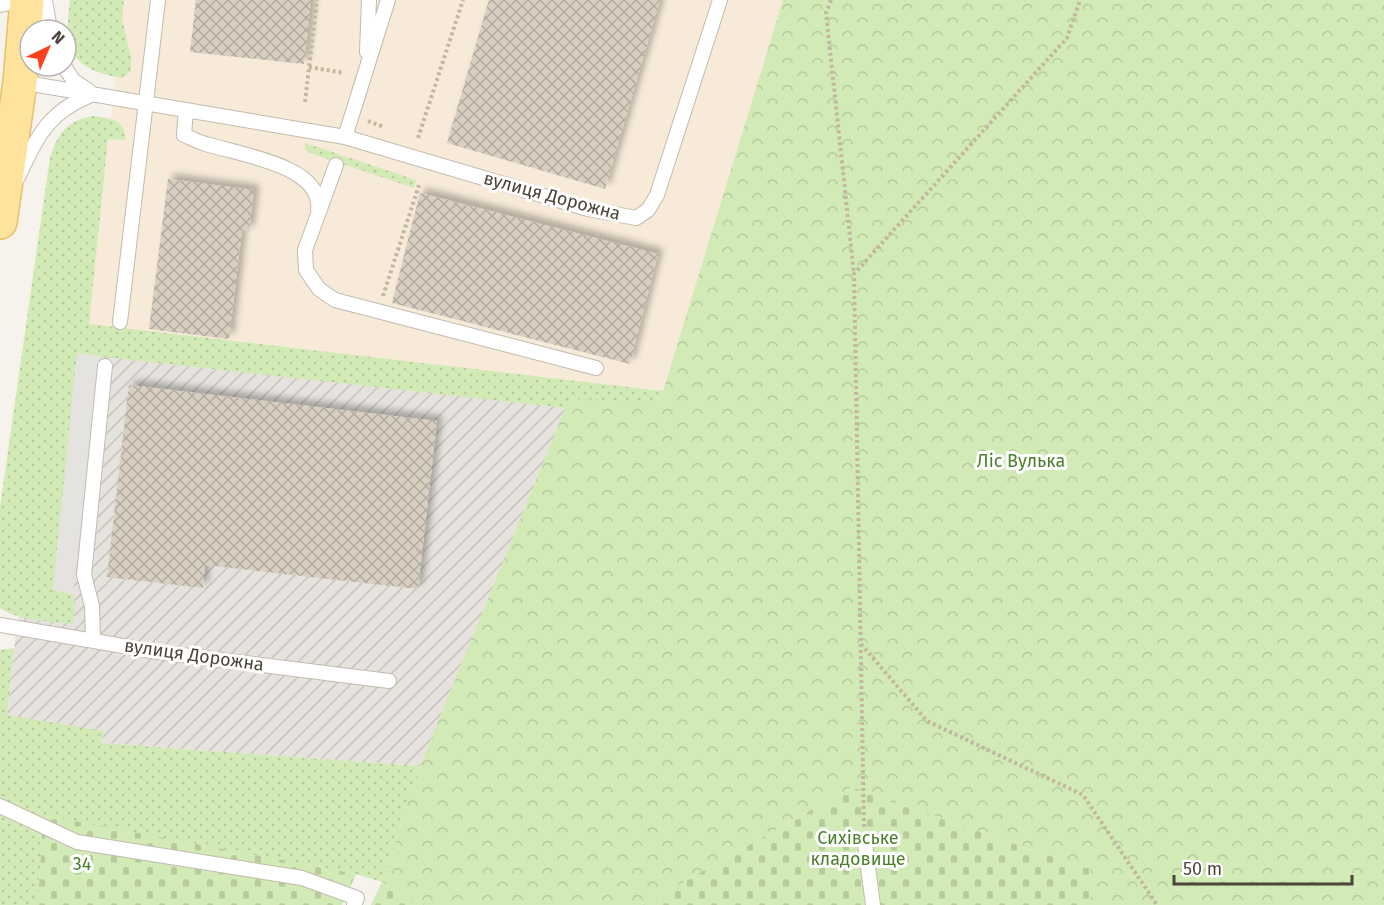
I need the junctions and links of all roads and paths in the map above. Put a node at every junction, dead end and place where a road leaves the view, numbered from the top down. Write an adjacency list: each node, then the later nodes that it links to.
1 (27, 0): 11 (lane); 17 (main road)
2 (45, 0): 12 (lane)
3 (158, 0): 20 (lane)
4 (317, 0): 13 (path)
5 (369, 0): 14 (lane)
6 (388, 0): 14 (lane)
7 (463, 0): 26 (path)
8 (720, 0): 25 (lane, вулиця Дорожна)
9 (831, 0): 32 (path)
10 (1080, 0): 32 (path)
11 (0, 5)
12 (48, 18)
13 (309, 67): 15 (path); 19 (path)
14 (366, 72): 25 (lane)
15 (344, 73)
16 (71, 78): 18 (lane)
17 (20, 82): 18 (lane, вулиця Дорожна); 30 (main road)
18 (93, 94): 20 (lane, вулиця Дорожна); 30 (lane)
19 (305, 102)
20 (146, 103): 21 (lane, вулиця Дорожна); 34 (lane)
21 (186, 110): 25 (lane, вулиця Дорожна); 31 (lane)
22 (359, 118): 23 (path)
23 (389, 128)
24 (408, 135): 26 (path)
25 (345, 137)
26 (418, 138): 27 (path)
27 (426, 141)
28 (336, 165): 31 (lane)
29 (419, 185): 33 (path)
30 (1, 217)
31 (317, 220): 33 (lane)
32 (854, 274): 39 (path)
33 (378, 311): 36 (lane)
34 (120, 322)
35 (105, 366): 38 (lane)
36 (596, 368)
37 (0, 625): 38 (lane, вулиця Дорожна)
38 (93, 640): 40 (lane, вулиця Дорожна)
39 (861, 644): 42 (path); 45 (path)
40 (389, 681)
41 (0, 806): 43 (lane)
42 (865, 844): 44 (lane)
43 (354, 905)
44 (873, 905)
45 (1157, 905)

